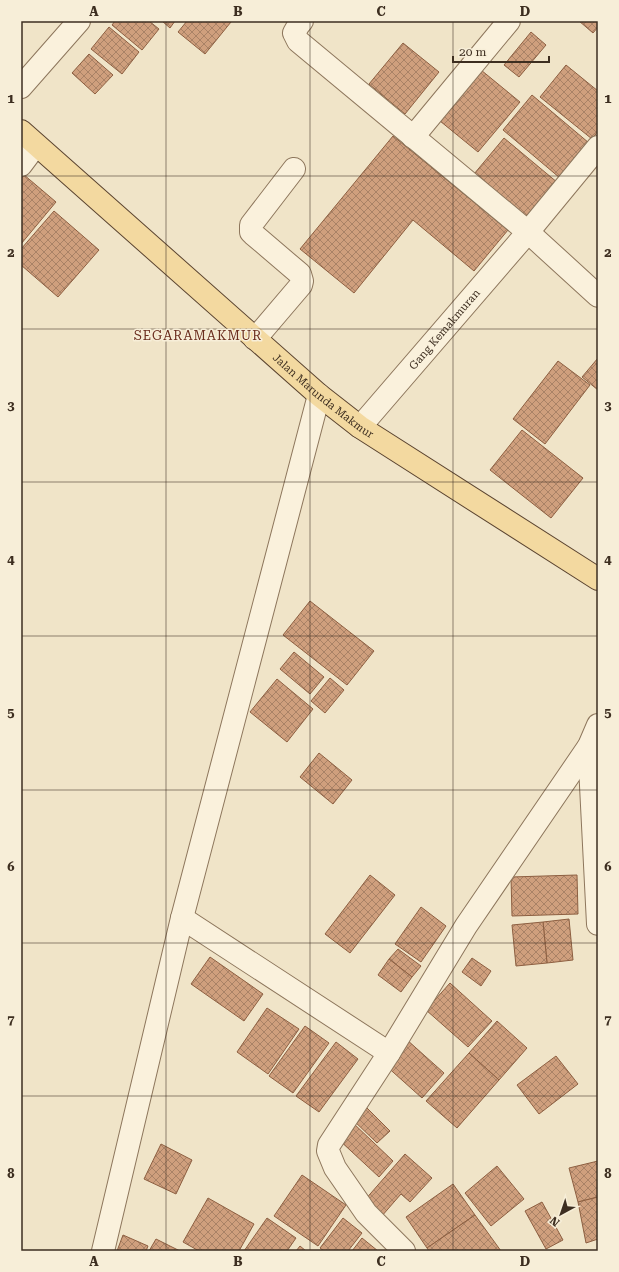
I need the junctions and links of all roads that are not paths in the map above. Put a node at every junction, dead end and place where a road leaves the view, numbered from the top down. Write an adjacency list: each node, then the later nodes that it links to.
1 (79, 21): 4 (street)
2 (302, 21): 5 (street)
3 (509, 21): 5 (street)
4 (21, 87)
5 (413, 137): 10 (street)
6 (29, 138): 8 (street); 12 (main road, Jalan Marunda Makmur)
7 (598, 147): 10 (street, Gang Kemakmuran)
8 (21, 165)
9 (294, 170): 12 (street)
10 (528, 232): 11 (street); 14 (street, Gang Kemakmuran)
11 (598, 296)
12 (255, 339): 13 (main road, Jalan Marunda Makmur)
13 (319, 395): 14 (main road, Jalan Marunda Makmur); 18 (street)
14 (360, 427): 15 (main road, Jalan Marunda Makmur)
15 (598, 579)
16 (598, 725): 17 (street)
17 (589, 746): 19 (street); 20 (street)
18 (182, 918): 20 (street); 21 (street)
19 (598, 924)
20 (389, 1053): 22 (street)
21 (103, 1251)
22 (404, 1251)

